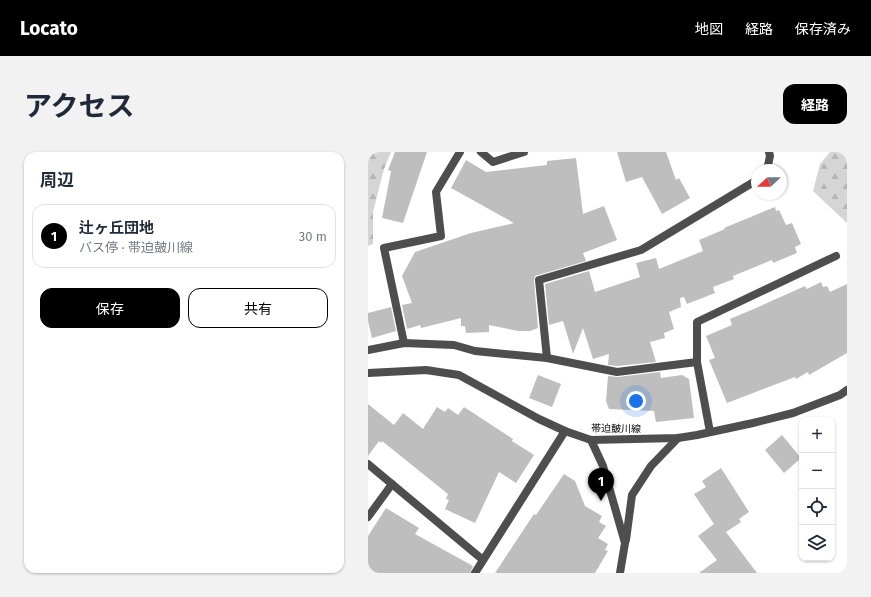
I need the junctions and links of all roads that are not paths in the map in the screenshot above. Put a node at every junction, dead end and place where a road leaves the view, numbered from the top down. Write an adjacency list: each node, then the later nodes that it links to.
1 (460, 152): 8 (street)
2 (481, 152): 3 (street)
3 (524, 152)
4 (769, 152): 5 (street)
5 (768, 164)
6 (751, 184): 10 (street)
7 (836, 256): 11 (street)
8 (404, 343): 9 (street); 10 (street)
9 (368, 350)
10 (547, 358): 11 (street)
11 (696, 362): 15 (street)
12 (368, 373): 14 (street, 帯迫皷川線)
13 (847, 390): 15 (street, 帯迫皷川線)
14 (566, 431): 17 (street, 帯迫皷川線); 22 (street)
15 (710, 432): 16 (street, 帯迫皷川線)
16 (678, 438): 17 (street, 帯迫皷川線); 21 (street)
17 (590, 440): 21 (street)
18 (368, 464): 19 (street)
19 (392, 484): 20 (street); 22 (street)
20 (368, 518)
21 (626, 543): 24 (street)
22 (483, 560): 23 (street)
23 (475, 573)
24 (620, 573)

